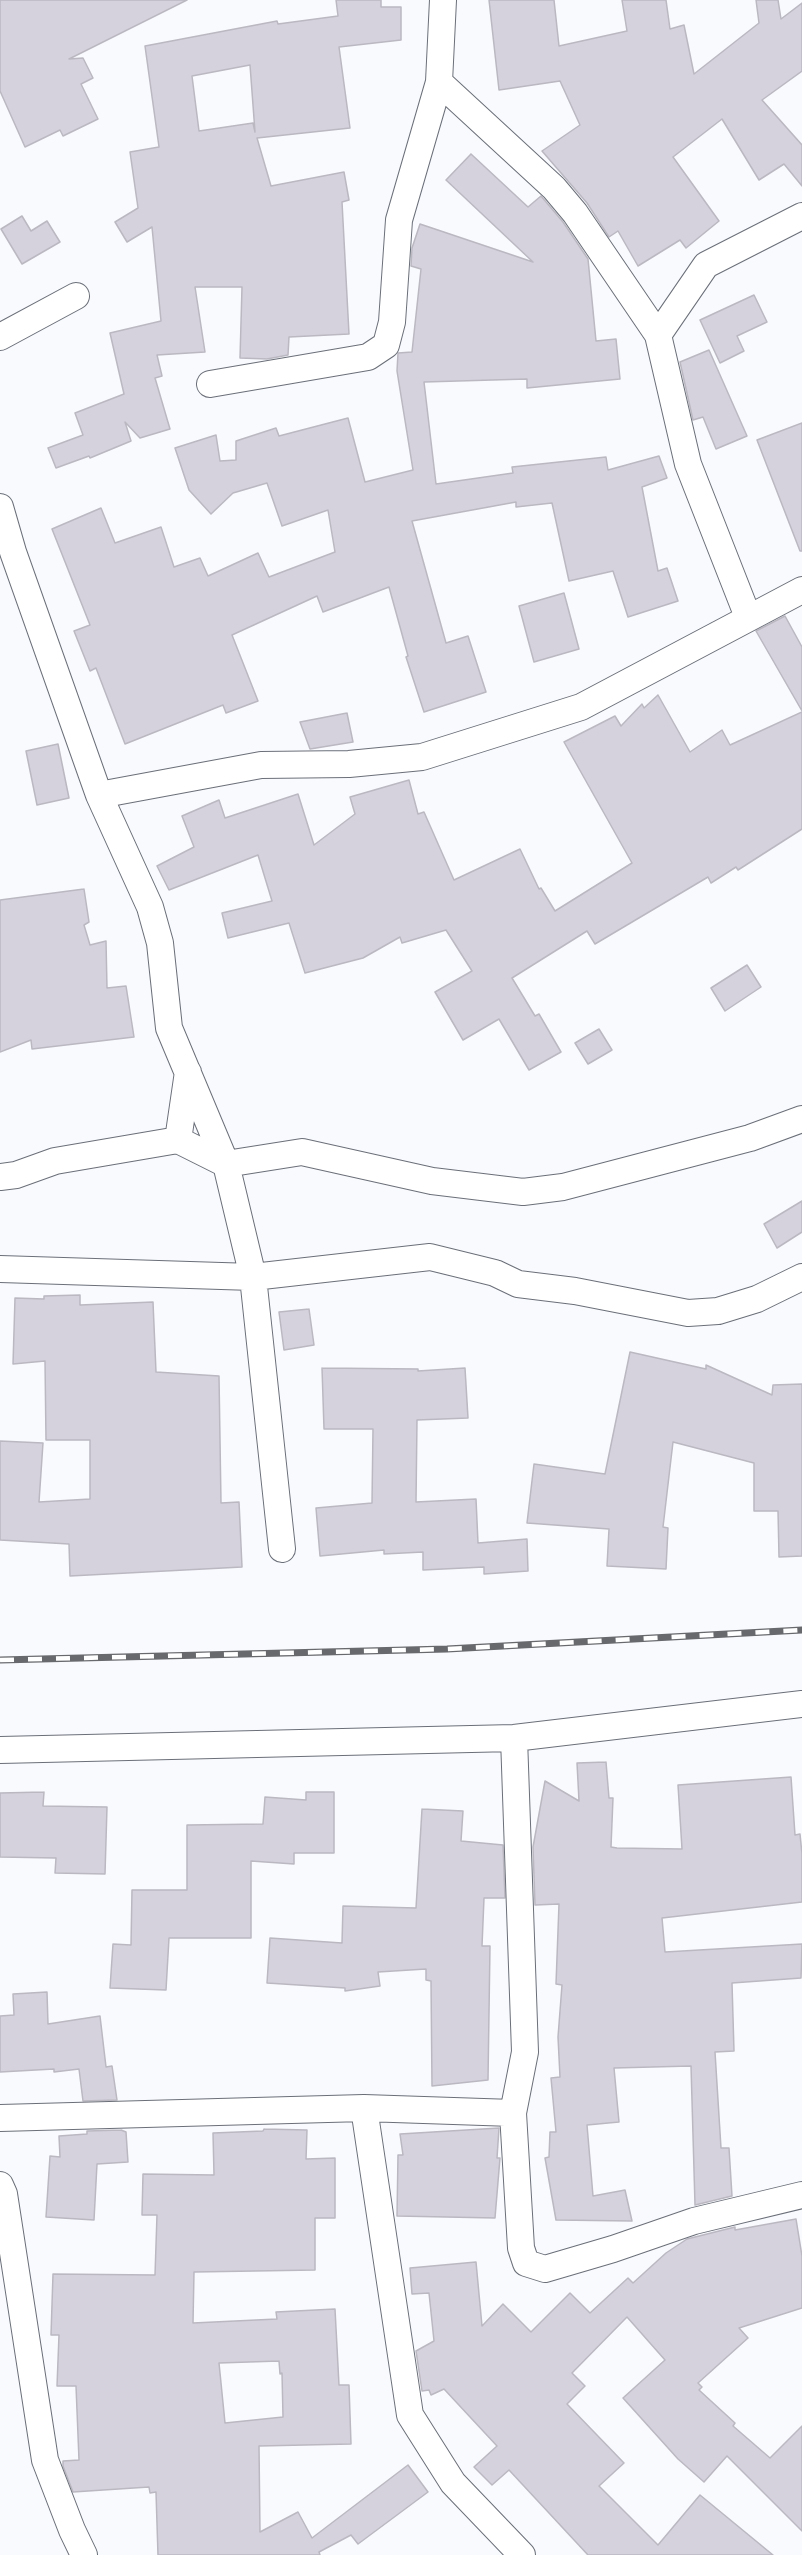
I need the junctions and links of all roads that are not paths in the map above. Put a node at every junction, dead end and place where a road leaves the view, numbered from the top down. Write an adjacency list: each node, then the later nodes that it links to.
1 (443, 0): 2 (street)
2 (439, 82): 5 (street); 7 (street)
3 (802, 216): 5 (street)
4 (76, 296): 6 (street)
5 (658, 335): 10 (street)
6 (0, 337)
7 (210, 384)
8 (0, 507): 11 (street)
9 (802, 590): 10 (street)
10 (748, 617): 11 (street)
11 (99, 795): 12 (street)
12 (188, 1071): 14 (street); 15 (street)
13 (802, 1119): 15 (street)
14 (178, 1140): 15 (street); 16 (street)
15 (226, 1164): 18 (street)
16 (0, 1177)
17 (0, 1269): 18 (street)
18 (254, 1277): 19 (street); 20 (street)
19 (802, 1277)
20 (282, 1550)
21 (802, 1704): 22 (street)
22 (514, 1738): 23 (street); 25 (street)
23 (0, 1750)
24 (364, 2108): 25 (street); 26 (street); 30 (street)
25 (513, 2113): 28 (street)
26 (0, 2118)
27 (0, 2185): 29 (street)
28 (802, 2195)
29 (84, 2555)
30 (522, 2555)

